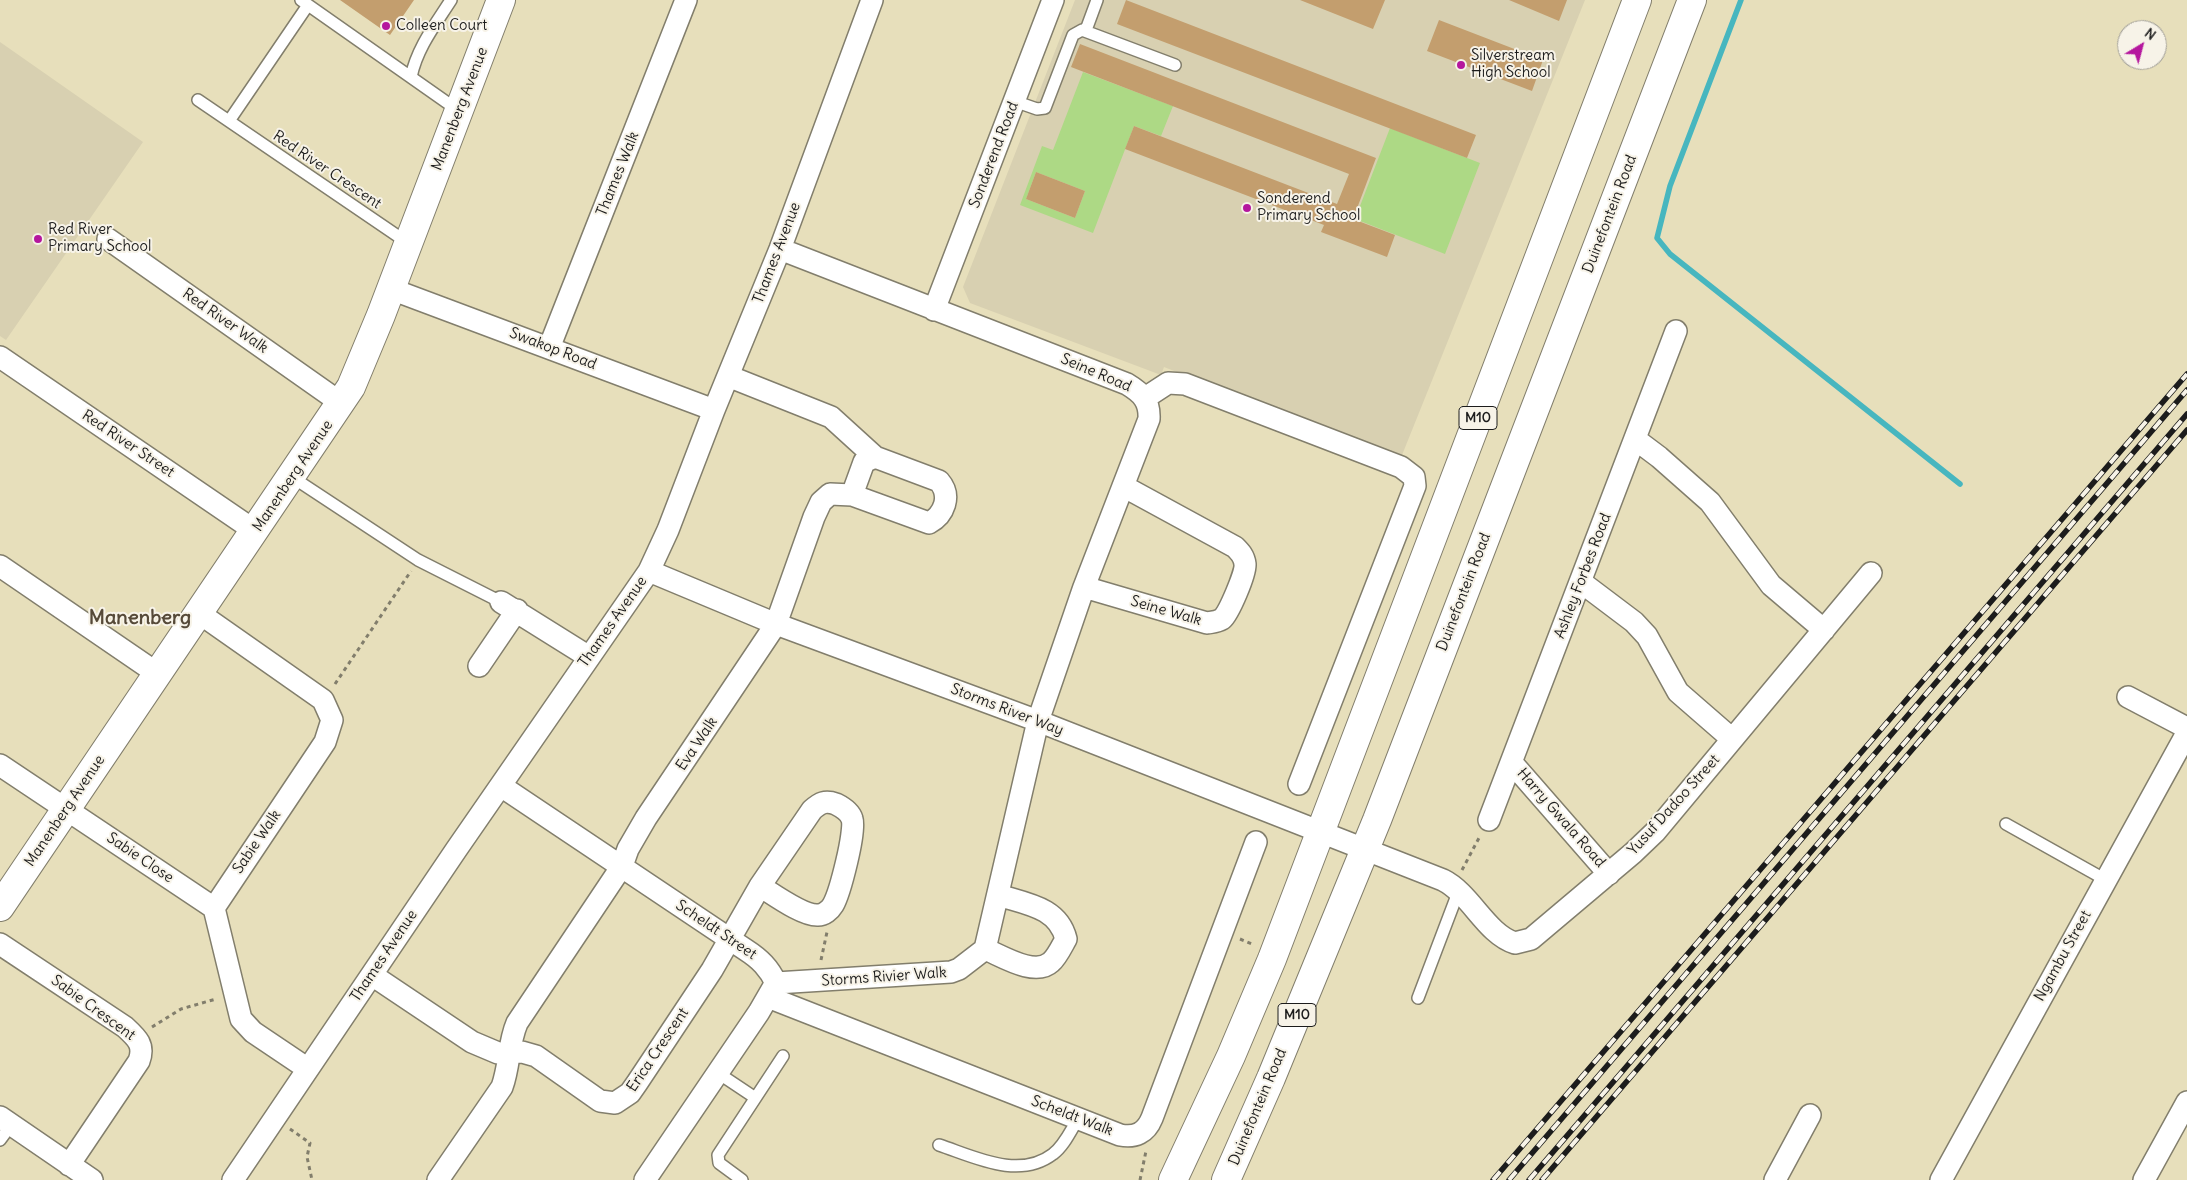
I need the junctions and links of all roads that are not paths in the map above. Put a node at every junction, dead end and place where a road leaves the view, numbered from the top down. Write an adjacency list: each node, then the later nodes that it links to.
1 (451, 0): 12 (lane)
2 (501, 0): 15 (main road, Manenberg Avenue)
3 (686, 0): 23 (street, Thames Walk)
4 (872, 0): 19 (street, Thames Avenue)
5 (1053, 0): 14 (street, Sonderend Road)
6 (1097, 0): 10 (lane)
7 (1637, 0): 59 (main road, M10)
8 (1692, 0): 61 (main road, Duinefontein Road / M10)
9 (305, 2): 12 (lane); 16 (lane)
10 (1086, 30): 11 (lane); 14 (lane)
11 (1175, 65)
12 (411, 77): 15 (lane)
13 (198, 100): 16 (lane, Red River Crescent)
14 (1014, 101): 21 (street, Sonderend Road)
15 (459, 111): 18 (main road, Manenberg Avenue)
16 (229, 121): 18 (lane, Red River Crescent)
17 (108, 239): 27 (street, Red River Walk)
18 (408, 243): 20 (main road, Manenberg Avenue)
19 (780, 249): 21 (street, Seine Road); 25 (street, Thames Avenue)
20 (391, 289): 23 (street, Swakop Road); 27 (main road, Manenberg Avenue)
21 (934, 310): 26 (street, Seine Road)
22 (1676, 330): 29 (street, Ashley Forbes Road)
23 (549, 348): 28 (street, Swakop Road)
24 (0, 357): 34 (street, Red River Street)
25 (728, 376): 28 (street, Thames Avenue); 30 (street)
26 (1145, 398): 32 (street, Seine Road); 54 (street)
27 (341, 403): 31 (main road, Manenberg Avenue)
28 (714, 410): 36 (street, Thames Avenue)
29 (1635, 439): 38 (street, Ashley Forbes Road); 43 (street)
30 (875, 457): 33 (street); 33 (street)
31 (292, 477): 34 (main road, Manenberg Avenue); 40 (lane)
32 (1123, 486): 39 (street, Seine Road); 39 (street, Seine Walk)
33 (852, 496): 42 (street)
34 (255, 531): 41 (main road, Manenberg Avenue)
35 (0, 566): 46 (street)
36 (649, 571): 42 (street, Storms River Way); 44 (street, Thames Avenue)
37 (1871, 573): 43 (street, Yusuf Dadoo Street)
38 (1581, 582): 51 (street); 52 (street, Ashley Forbes Road)
39 (1084, 587): 48 (street, Seine Road)
40 (509, 606): 44 (street); 45 (street)
41 (199, 613): 46 (main road, Manenberg Avenue); 69 (street, Sabie Walk)
42 (776, 624): 48 (street, Storms River Way); 62 (street, Eva Walk)
43 (1824, 630): 51 (street, Yusuf Dadoo Street)
44 (589, 657): 55 (street, Thames Avenue)
45 (479, 666)
46 (158, 674): 56 (main road, Manenberg Avenue)
47 (2128, 697): 49 (street)
48 (1038, 721): 59 (street, Storms River Way); 67 (street)
49 (2187, 728)
50 (2187, 733): 64 (street, Ngambu Street)
51 (1732, 739): 63 (street, Yusuf Dadoo Street)
52 (1512, 763): 58 (street, Ashley Forbes Road); 63 (street, Harry Gwala Road)
53 (0, 765): 56 (street, Sabie Close)
54 (1299, 784)
55 (501, 786): 62 (street, Scheldt Street); 73 (street, Thames Avenue)
56 (66, 809): 68 (main road, Manenberg Avenue); 69 (street, Sabie Close)
57 (2006, 824): 64 (lane)
58 (1487, 825)
59 (1320, 831): 61 (street, Storms River Way); 92 (main road, M10)
60 (1256, 842): 83 (street, Scheldt Walk)
61 (1365, 849): 65 (street, Yusuf Dadoo Street); 93 (main road, Duinefontein Road / M10)
62 (622, 866): 70 (street, Scheldt Street); 76 (street)
63 (1609, 874): 65 (street, Yusuf Dadoo Street)
64 (2106, 880): 95 (street, Ngambu Street)
65 (1458, 882): 75 (lane)
66 (760, 886): 66 (street); 70 (street)
67 (998, 895): 72 (street); 72 (street)
68 (0, 907)
69 (214, 908): 78 (street)
70 (730, 939): 74 (street, Scheldt Street); 76 (street, Erica Crescent)
71 (0, 944): 86 (street, Sabie Crescent)
72 (985, 949): 74 (street, Storms Rivier Walk)
73 (372, 975): 76 (street); 78 (street, Thames Avenue)
74 (772, 990): 79 (street); 83 (street, Scheldt Walk)
75 (1418, 998)
76 (509, 1052): 89 (street)
77 (783, 1056): 80 (lane)
78 (308, 1069): 88 (street, Thames Avenue)
79 (718, 1073): 80 (lane); 90 (street)
80 (754, 1097): 91 (lane)
81 (2187, 1102): 96 (street)
82 (1810, 1115): 94 (street)
83 (1078, 1118): 85 (lane)
84 (4, 1127): 86 (street)
85 (939, 1145)
86 (69, 1165): 87 (street)
87 (92, 1180)
88 (234, 1180)
89 (438, 1180)
90 (645, 1180)
91 (742, 1180)
92 (1173, 1180)
93 (1226, 1180)
94 (1775, 1180)
95 (1940, 1180)
96 (2144, 1180)

